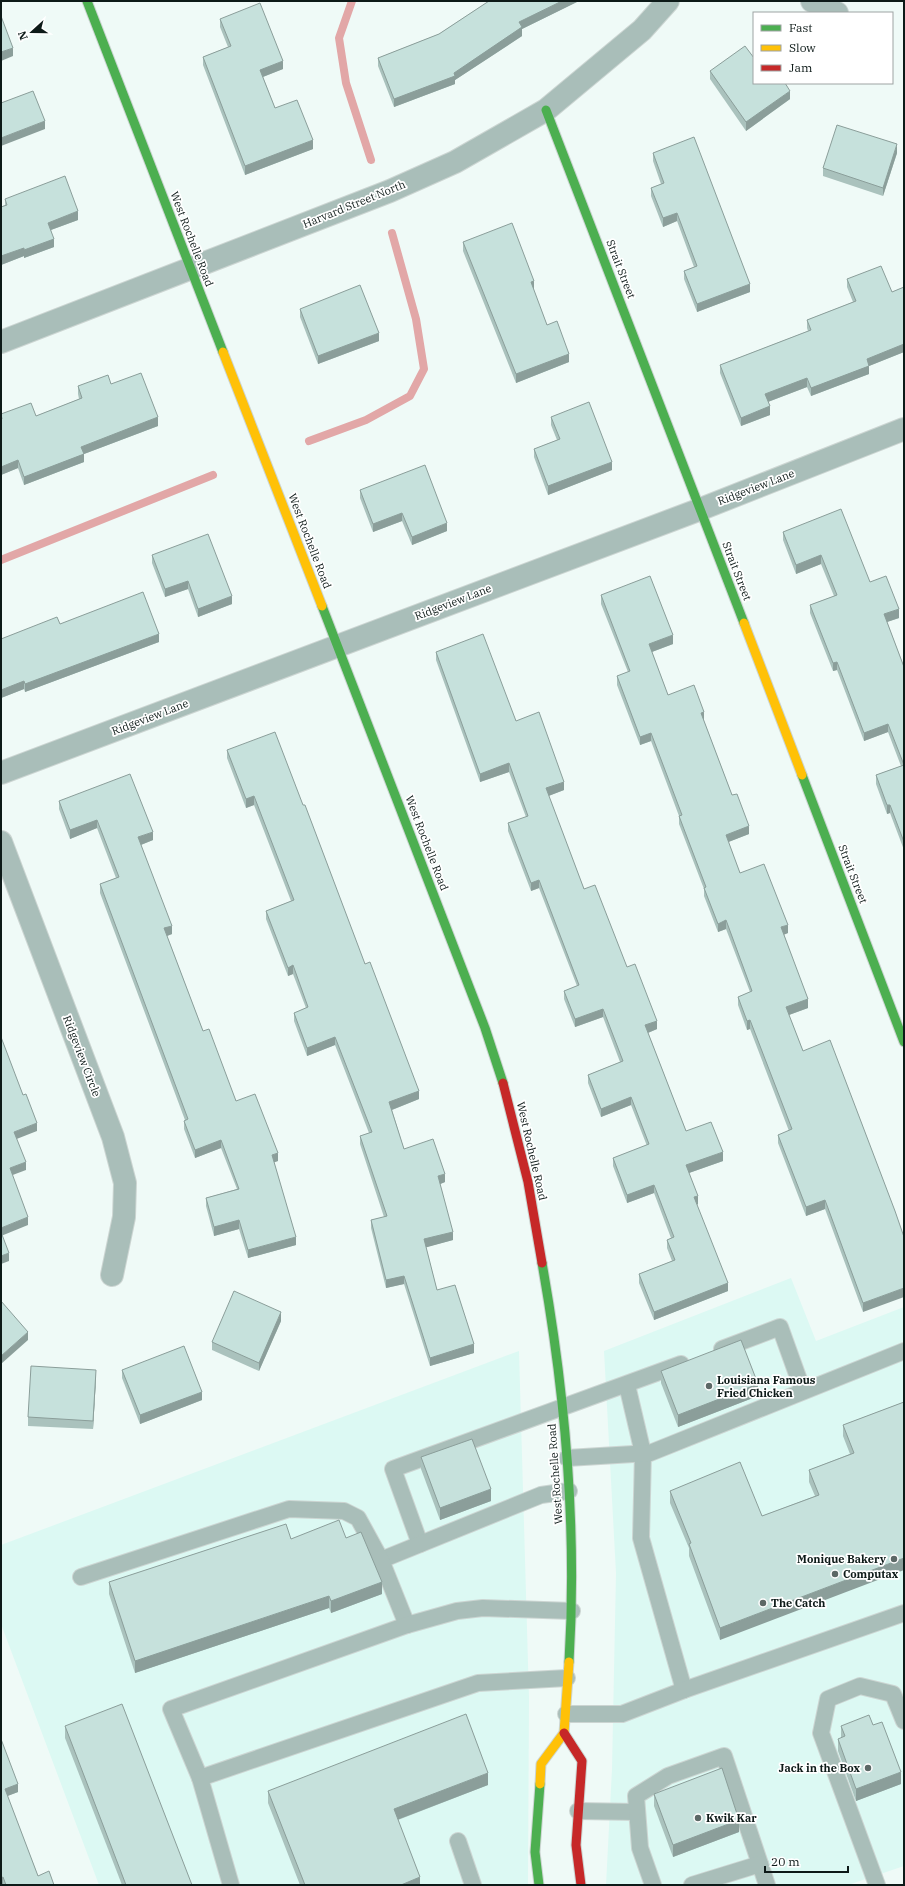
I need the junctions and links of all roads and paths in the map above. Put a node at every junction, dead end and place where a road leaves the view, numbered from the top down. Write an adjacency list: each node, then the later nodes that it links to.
1 (87, 1): 6 (street, West Rochelle Road)
2 (668, 1): 5 (street, Harvard Street North)
3 (812, 1): 4 (street)
4 (835, 12)
5 (546, 110): 6 (street, Harvard Street North); 9 (street, Strait Street)
6 (191, 268): 7 (street, Harvard Street North); 10 (street, West Rochelle Road)
7 (1, 342)
8 (904, 429): 9 (street, Ridgeview Lane)
9 (701, 509): 10 (street, Ridgeview Lane); 13 (street, Strait Street)
10 (338, 645): 11 (street, Ridgeview Lane); 18 (street, West Rochelle Road)
11 (1, 773)
12 (1, 842): 14 (street, Ridgeview Circle)
13 (904, 1042)
14 (112, 1275)
15 (904, 1351): 17 (lane)
16 (627, 1385): 17 (lane); 18 (lane); 19 (lane)
17 (803, 1391): 19 (lane)
18 (562, 1409): 20 (street, West Rochelle Road); 22 (lane)
19 (643, 1453): 20 (lane); 29 (lane)
20 (567, 1458): 21 (street, West Rochelle Road)
21 (569, 1492): 22 (lane); 25 (street, West Rochelle Road)
22 (420, 1544): 23 (lane)
23 (381, 1560): 24 (lane); 27 (lane)
24 (81, 1577)
25 (572, 1611): 27 (lane); 28 (street, West Rochelle Road)
26 (904, 1613): 29 (lane)
27 (407, 1625): 33 (lane)
28 (567, 1678): 30 (street, West Rochelle Road); 33 (lane)
29 (684, 1690): 30 (lane)
30 (566, 1714): 32 (street, West Rochelle Road)
31 (904, 1721): 45 (lane)
32 (564, 1733): 34 (street); 38 (street)
33 (200, 1778): 39 (lane)
34 (578, 1811): 35 (lane); 41 (street)
35 (638, 1812): 37 (lane); 42 (lane)
36 (458, 1841): 40 (lane)
37 (760, 1864): 43 (lane); 44 (lane)
38 (535, 1884)
39 (231, 1885)
40 (473, 1885)
41 (581, 1885)
42 (653, 1885)
43 (692, 1885)
44 (767, 1885)
45 (877, 1885)

